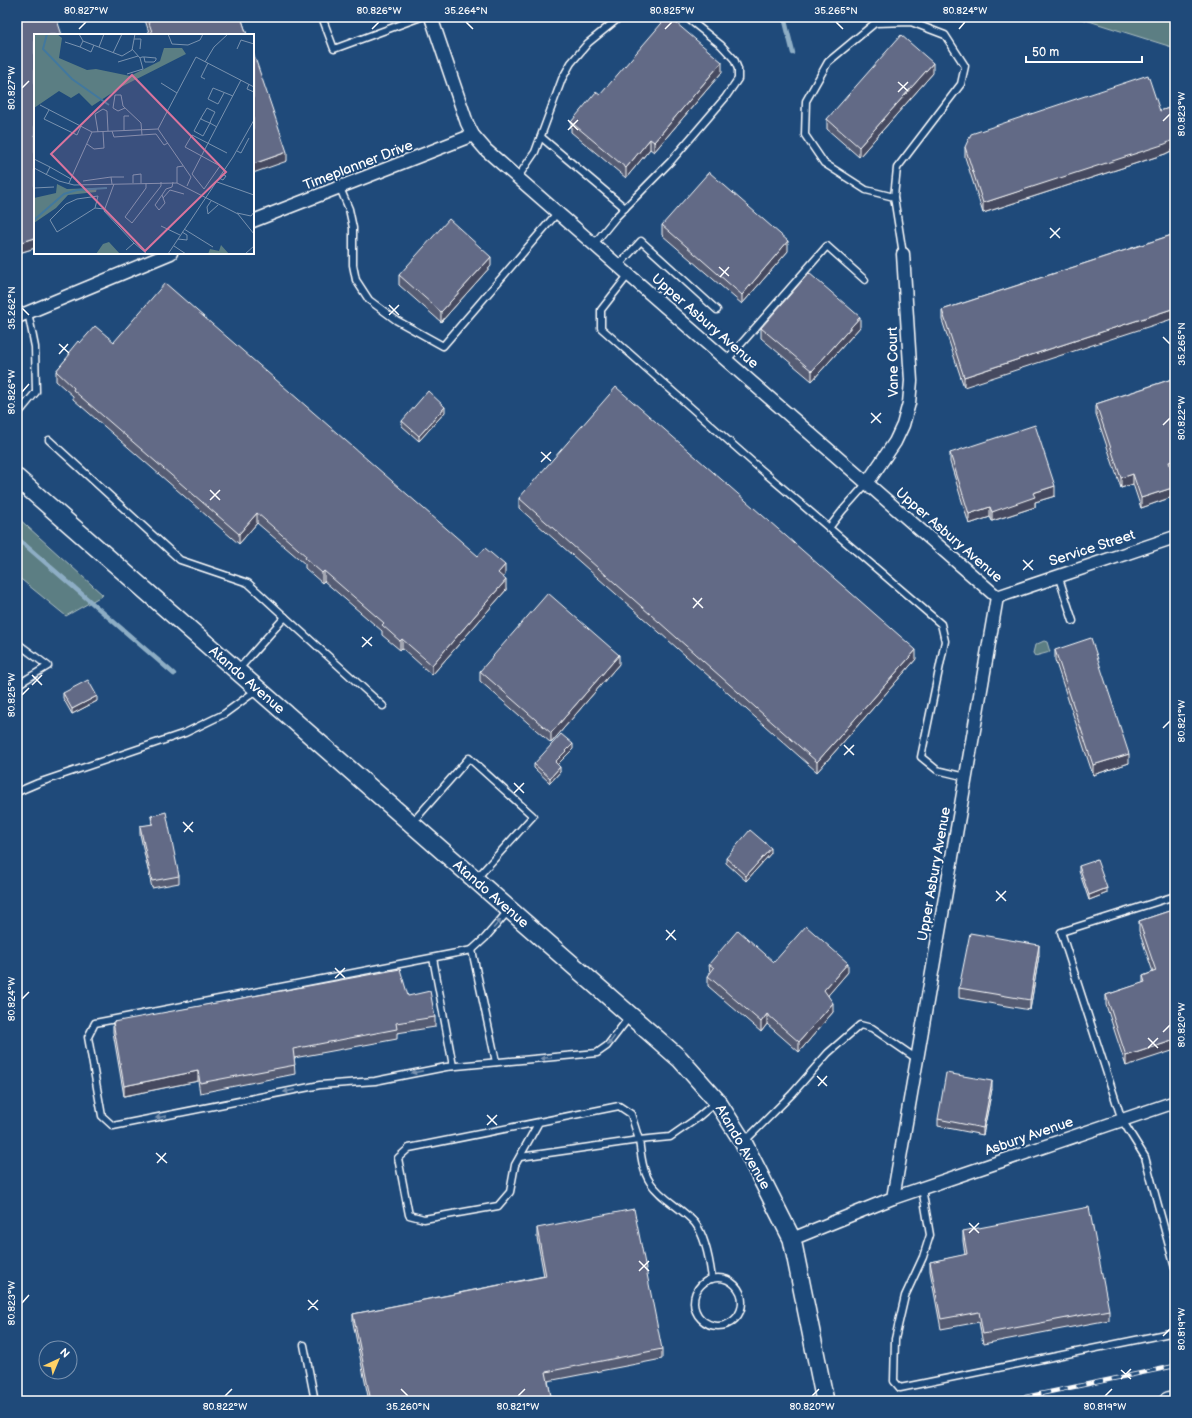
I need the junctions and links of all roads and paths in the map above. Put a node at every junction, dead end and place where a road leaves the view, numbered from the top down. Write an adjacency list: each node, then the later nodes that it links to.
1 (322, 17): 2 (lane)
2 (420, 17)
3 (431, 17): 6 (street, Upper Asbury Avenue)
4 (620, 17): 7 (lane)
5 (686, 17): 11 (lane)
6 (473, 135): 8 (street, Upper Asbury Avenue); 9 (street, Timeplanner Drive)
7 (541, 138): 8 (lane); 11 (lane)
8 (518, 177): 12 (street, Upper Asbury Avenue)
9 (340, 188): 12 (lane); 13 (street, Timeplanner Drive)
10 (894, 197): 10 (lane); 16 (lane)
11 (625, 208): 14 (lane)
12 (558, 212): 14 (street, Upper Asbury Avenue)
13 (254, 221)
14 (594, 244): 17 (street, Upper Asbury Avenue)
15 (169, 254): 21 (street)
16 (903, 254): 26 (street, Vane Court)
17 (619, 265): 18 (street, Upper Asbury Avenue); 20 (lane)
18 (628, 274): 22 (street, Upper Asbury Avenue); 27 (lane)
19 (865, 280): 22 (lane)
20 (717, 310)
21 (23, 314): 23 (lane)
22 (727, 360): 26 (street, Upper Asbury Avenue)
23 (17, 415)
24 (49, 440): 31 (lane)
25 (17, 478): 34 (main road, Atando Avenue)
26 (867, 483): 27 (lane); 30 (street, Upper Asbury Avenue)
27 (829, 528): 38 (lane)
28 (1174, 539): 29 (street, Service Street)
29 (1058, 576): 30 (street, Service Street); 32 (lane)
30 (997, 597): 38 (street, Upper Asbury Avenue)
31 (285, 617): 34 (lane); 37 (lane)
32 (1073, 621)
33 (17, 643): 35 (lane)
34 (237, 672): 36 (main road, Atando Avenue)
35 (17, 685)
36 (258, 689): 39 (lane); 40 (main road, Atando Avenue)
37 (383, 706)
38 (966, 777): 47 (street, Upper Asbury Avenue)
39 (17, 792)
40 (411, 824): 41 (main road, Atando Avenue); 41 (lane)
41 (475, 880): 43 (main road, Atando Avenue)
42 (1175, 896): 52 (lane)
43 (509, 910): 44 (lane, one-way to 43); 46 (main road, Atando Avenue)
44 (472, 950): 45 (lane); 48 (lane)
45 (433, 958): 49 (lane); 49 (lane, one-way to 45)
46 (630, 1016): 48 (lane, one-way to 48); 50 (main road, Atando Avenue)
47 (917, 1059): 55 (lane); 58 (street, Upper Asbury Avenue)
48 (496, 1062): 49 (lane)
49 (453, 1066)
50 (717, 1101): 54 (lane); 55 (main road, Atando Avenue)
51 (1175, 1102): 52 (street, Asbury Avenue)
52 (1122, 1120): 57 (street, Asbury Avenue); 60 (lane)
53 (539, 1122): 54 (lane); 56 (lane); 56 (lane)
54 (639, 1140): 56 (lane); 61 (lane)
55 (743, 1142): 59 (main road, Atando Avenue)
56 (520, 1157)
57 (922, 1188): 58 (street, Asbury Avenue); 62 (lane)
58 (893, 1198): 59 (street)
59 (792, 1239): 66 (main road, Atando Avenue)
60 (1175, 1268)
61 (712, 1279): 61 (lane)
62 (1175, 1332)
63 (304, 1345): 65 (lane)
64 (1175, 1400): 67 (main road)
65 (315, 1401)
66 (825, 1401)
67 (1168, 1401)

